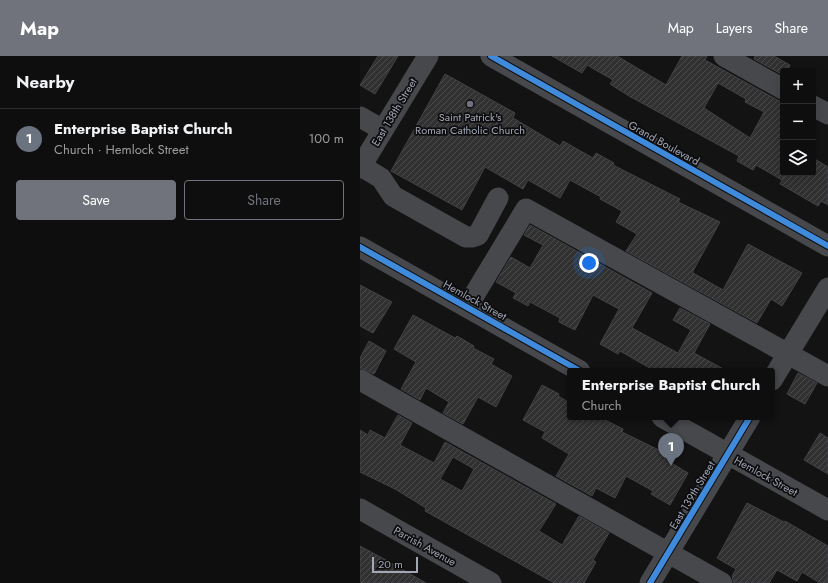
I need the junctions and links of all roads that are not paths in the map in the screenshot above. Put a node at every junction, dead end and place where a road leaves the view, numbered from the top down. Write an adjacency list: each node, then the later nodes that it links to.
1 (428, 56): 8 (street, East 138th Street)
2 (491, 56): 11 (street, Grand Boulevard)
3 (724, 56): 4 (street)
4 (780, 87)
5 (816, 108): 6 (street)
6 (828, 114)
7 (360, 117): 8 (street)
8 (383, 130): 9 (street, East 138th Street)
9 (361, 167): 10 (street)
10 (498, 198)
11 (828, 246)
12 (360, 247): 14 (street, Hemlock Street)
13 (828, 288): 15 (street)
14 (467, 307): 15 (street); 16 (street, Hemlock Street)
15 (788, 354): 17 (street); 18 (street)
16 (575, 368)
17 (775, 375)
18 (828, 376)
19 (360, 380): 25 (street)
20 (667, 420): 22 (street, Hemlock Street)
21 (748, 420): 22 (street, East 139th Street)
22 (728, 454): 24 (street, Hemlock Street); 25 (street, East 139th Street)
23 (360, 510): 26 (street, Parrish Avenue)
24 (828, 510)
25 (668, 553): 27 (street, East 139th Street); 28 (street)
26 (490, 583)
27 (650, 583)
28 (722, 583)

